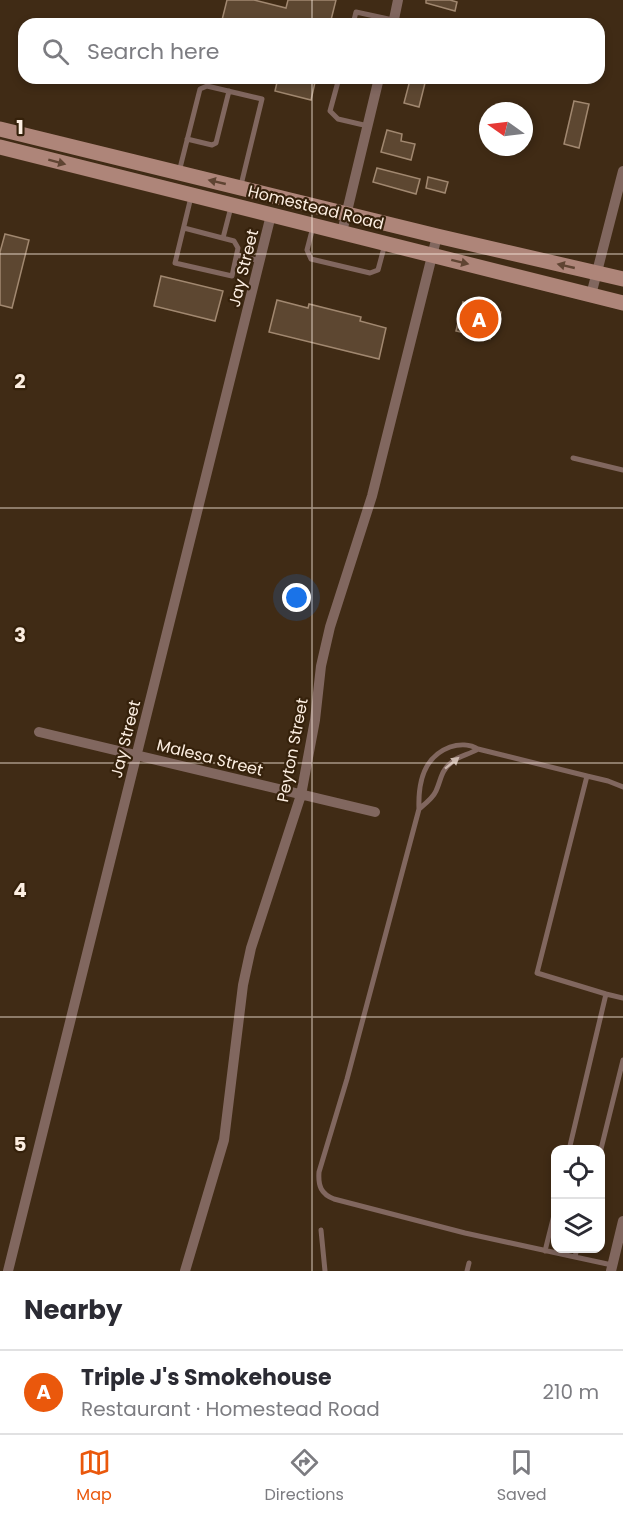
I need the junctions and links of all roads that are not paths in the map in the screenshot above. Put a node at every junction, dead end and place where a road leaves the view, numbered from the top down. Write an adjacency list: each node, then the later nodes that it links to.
1 (399, 0): 4 (street)
2 (354, 18): 3 (lane)
3 (383, 18)
4 (394, 18)
5 (337, 84): 8 (lane)
6 (378, 84): 8 (street)
7 (229, 91): 10 (lane); 10 (lane); 14 (lane)
8 (368, 126): 17 (street)
9 (0, 129): 13 (main road, Homestead Road)
10 (187, 139): 13 (lane)
11 (0, 147): 15 (main road, Homestead Road, one-way to 15)
12 (623, 171): 28 (street)
13 (178, 173): 14 (main road, Homestead Road, one-way to 13)
14 (240, 187): 17 (main road, Homestead Road)
15 (192, 195): 16 (main road, Homestead Road); 20 (lane)
16 (231, 205): 18 (main road, Homestead Road); 23 (lane)
17 (346, 213): 21 (street); 22 (main road, Homestead Road)
18 (271, 215): 19 (main road, Homestead Road); 27 (street, Jay Street)
19 (314, 225): 21 (main road, Homestead Road); 24 (lane)
20 (184, 228): 23 (lane); 25 (lane)
21 (342, 232): 24 (main road, Homestead Road)
22 (437, 236): 26 (street, Peyton Street); 28 (main road, Homestead Road, one-way to 22)
23 (223, 238): 25 (lane)
24 (385, 243): 26 (main road, Homestead Road)
25 (237, 255): 27 (lane)
26 (432, 255): 30 (main road, Homestead Road, one-way to 30); 39 (street, Peyton Street)
27 (260, 261): 36 (street, Jay Street)
28 (596, 273): 29 (main road, Homestead Road); 30 (street)
29 (623, 279)
30 (591, 295): 31 (main road, Homestead Road)
31 (623, 303)
32 (573, 458): 33 (lane)
33 (623, 470)
34 (39, 732): 36 (street, Malesa Street)
35 (478, 749): 37 (lane); 40 (lane, one-way to 35); 40 (lane)
36 (137, 755): 39 (street, Malesa Street); 56 (street, Jay Street)
37 (587, 776): 38 (lane); 42 (lane)
38 (623, 787)
39 (301, 795): 41 (street, Malesa Street); 57 (street, Peyton Street)
40 (419, 809): 50 (lane)
41 (375, 812)
42 (606, 994): 43 (lane); 45 (lane)
43 (623, 998)
44 (623, 1060): 46 (lane)
45 (570, 1145)
46 (602, 1145)
47 (623, 1221): 54 (street)
48 (551, 1225): 50 (lane)
49 (321, 1230): 58 (lane)
50 (545, 1251): 52 (lane)
51 (576, 1253): 52 (lane)
52 (575, 1257): 54 (lane)
53 (469, 1263): 59 (lane)
54 (611, 1268)
55 (0, 1269): 56 (street)
56 (8, 1271)
57 (185, 1271)
58 (325, 1271)
59 (467, 1271)

